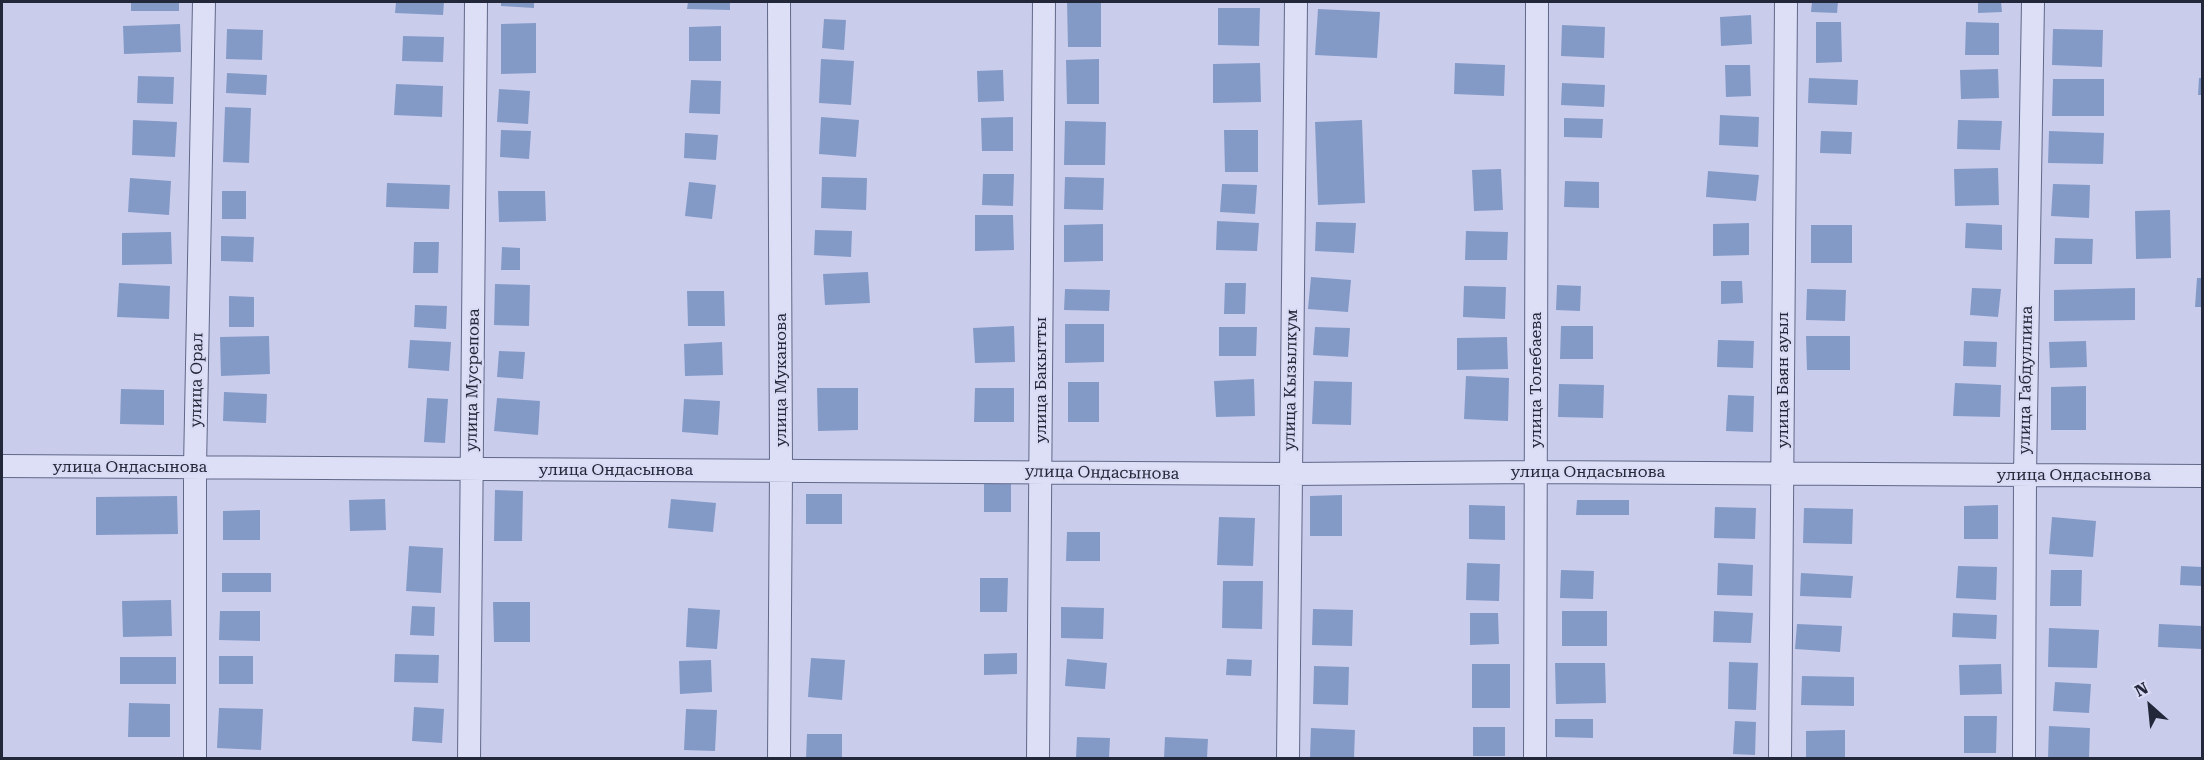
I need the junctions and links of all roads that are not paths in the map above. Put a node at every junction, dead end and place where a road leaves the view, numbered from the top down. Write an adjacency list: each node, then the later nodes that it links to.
1 (204, 2): 10 (street, улица Орал)
2 (476, 2): 11 (street, улица Мусрепова)
3 (779, 2): 12 (street, улица Муканова)
4 (1044, 2): 13 (street, улица Бакытты)
5 (1296, 2): 16 (street, улица Кызылкум)
6 (1537, 2): 14 (street, улица Толебаева)
7 (1786, 2): 15 (street, улица Баян ауыл)
8 (2032, 2): 17 (street, улица Габдуллина)
9 (2, 466): 10 (street, улица Ондасынова)
10 (195, 467): 11 (street, улица Ондасынова); 19 (street, улица Орал)
11 (472, 469): 12 (street, улица Ондасынова); 20 (street, улица Мусрепова)
12 (781, 470): 13 (street, улица Ондасынова); 21 (street, улица Муканова)
13 (1040, 472): 16 (street, улица Ондасынова); 22 (street, улица Бакытты)
14 (1536, 472): 15 (street, улица Ондасынова); 16 (street, улица Ондасынова); 24 (street, улица Толебаева)
15 (1782, 473): 17 (street, улица Ондасынова); 25 (street, улица Баян ауыл)
16 (1290, 474): 23 (street, улица Кызылкум)
17 (2025, 475): 18 (street, улица Ондасынова); 26 (street, улица Габдуллина)
18 (2202, 476)
19 (195, 759)
20 (469, 759)
21 (779, 759)
22 (1038, 759)
23 (1288, 759)
24 (1535, 759)
25 (1780, 759)
26 (2024, 759)

